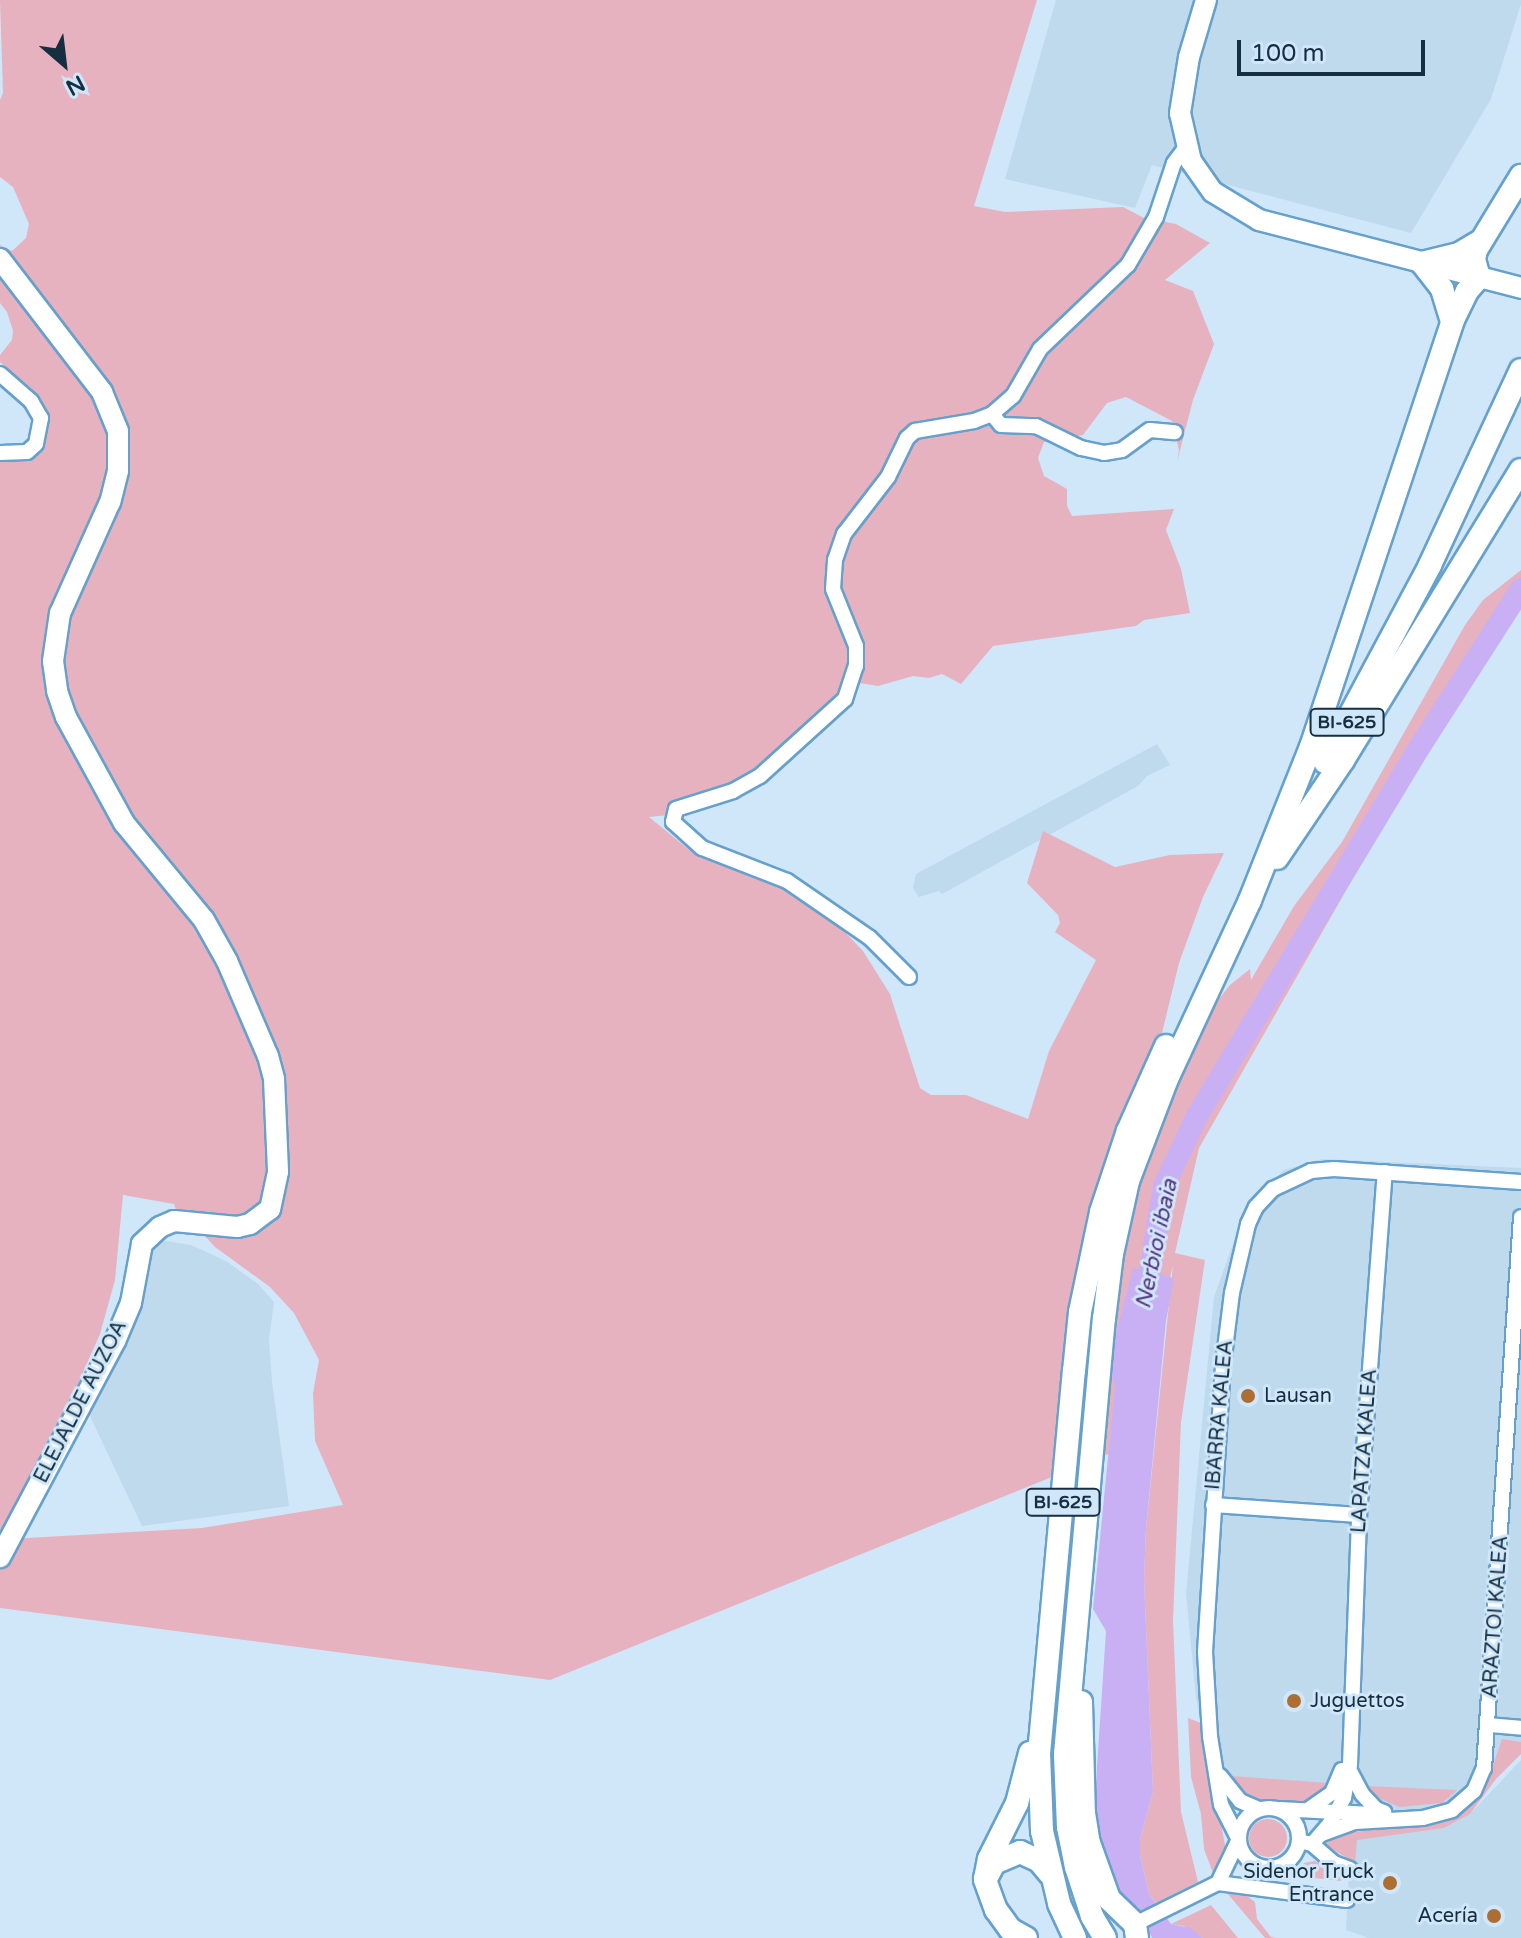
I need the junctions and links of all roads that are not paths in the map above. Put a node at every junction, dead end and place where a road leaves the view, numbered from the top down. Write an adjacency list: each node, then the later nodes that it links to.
1 (1206, 0): 2 (street)
2 (1186, 147): 6 (street); 12 (street)
3 (1521, 176): 4 (main road)
4 (1481, 241): 6 (main road); 7 (main road)
5 (0, 259): 23 (street, ELEJALDE AUZOA)
6 (1422, 263): 7 (street); 9 (main road)
7 (1479, 277): 8 (street); 9 (main road)
8 (1521, 288)
9 (1452, 322): 16 (main road)
10 (1521, 370): 16 (main road, BI-625)
11 (0, 374): 14 (street)
12 (992, 414): 13 (street); 17 (street)
13 (1175, 432)
14 (0, 453)
15 (1521, 470): 16 (main road)
16 (1250, 900): 24 (main road, BI-625); 25 (main road, BI-625)
17 (909, 977)
18 (1385, 1172): 19 (street, IBARRA KALEA); 21 (street, IBARRA KALEA); 22 (street, LAPATZA KALEA)
19 (1521, 1182)
20 (1521, 1217): 26 (street, ARAZTOI KALEA)
21 (1213, 1505): 22 (street); 29 (street, IBARRA KALEA)
22 (1359, 1515): 28 (street, LAPATZA KALEA)
23 (0, 1557)
24 (1080, 1611): 44 (main road); 45 (main road, BI-625)
25 (1043, 1695): 40 (main road, BI-625); 41 (main road)
26 (1489, 1725): 27 (street); 35 (street, ARAZTOI KALEA)
27 (1521, 1728)
28 (1349, 1730): 30 (street); 33 (street)
29 (1217, 1768): 31 (street, IBARRA KALEA); 36 (street, IBARRA KALEA)
30 (1350, 1770): 34 (street); 35 (street)
31 (1259, 1809): 32 (street); 36 (street)
32 (1277, 1809): 33 (street); 37 (street)
33 (1309, 1809): 34 (street)
34 (1337, 1810): 35 (street); 37 (street)
35 (1403, 1819): 37 (street)
36 (1238, 1839): 38 (street); 42 (street)
37 (1311, 1840): 38 (street); 39 (street)
38 (1271, 1868): 42 (street)
39 (1350, 1869)
40 (1050, 1874): 41 (main road); 47 (main road, BI-625)
41 (985, 1879): 46 (main road)
42 (1225, 1883): 43 (street); 44 (street)
43 (1347, 1900)
44 (1136, 1931): 45 (main road)
45 (1108, 1937)
46 (1026, 1938)
47 (1075, 1938)

